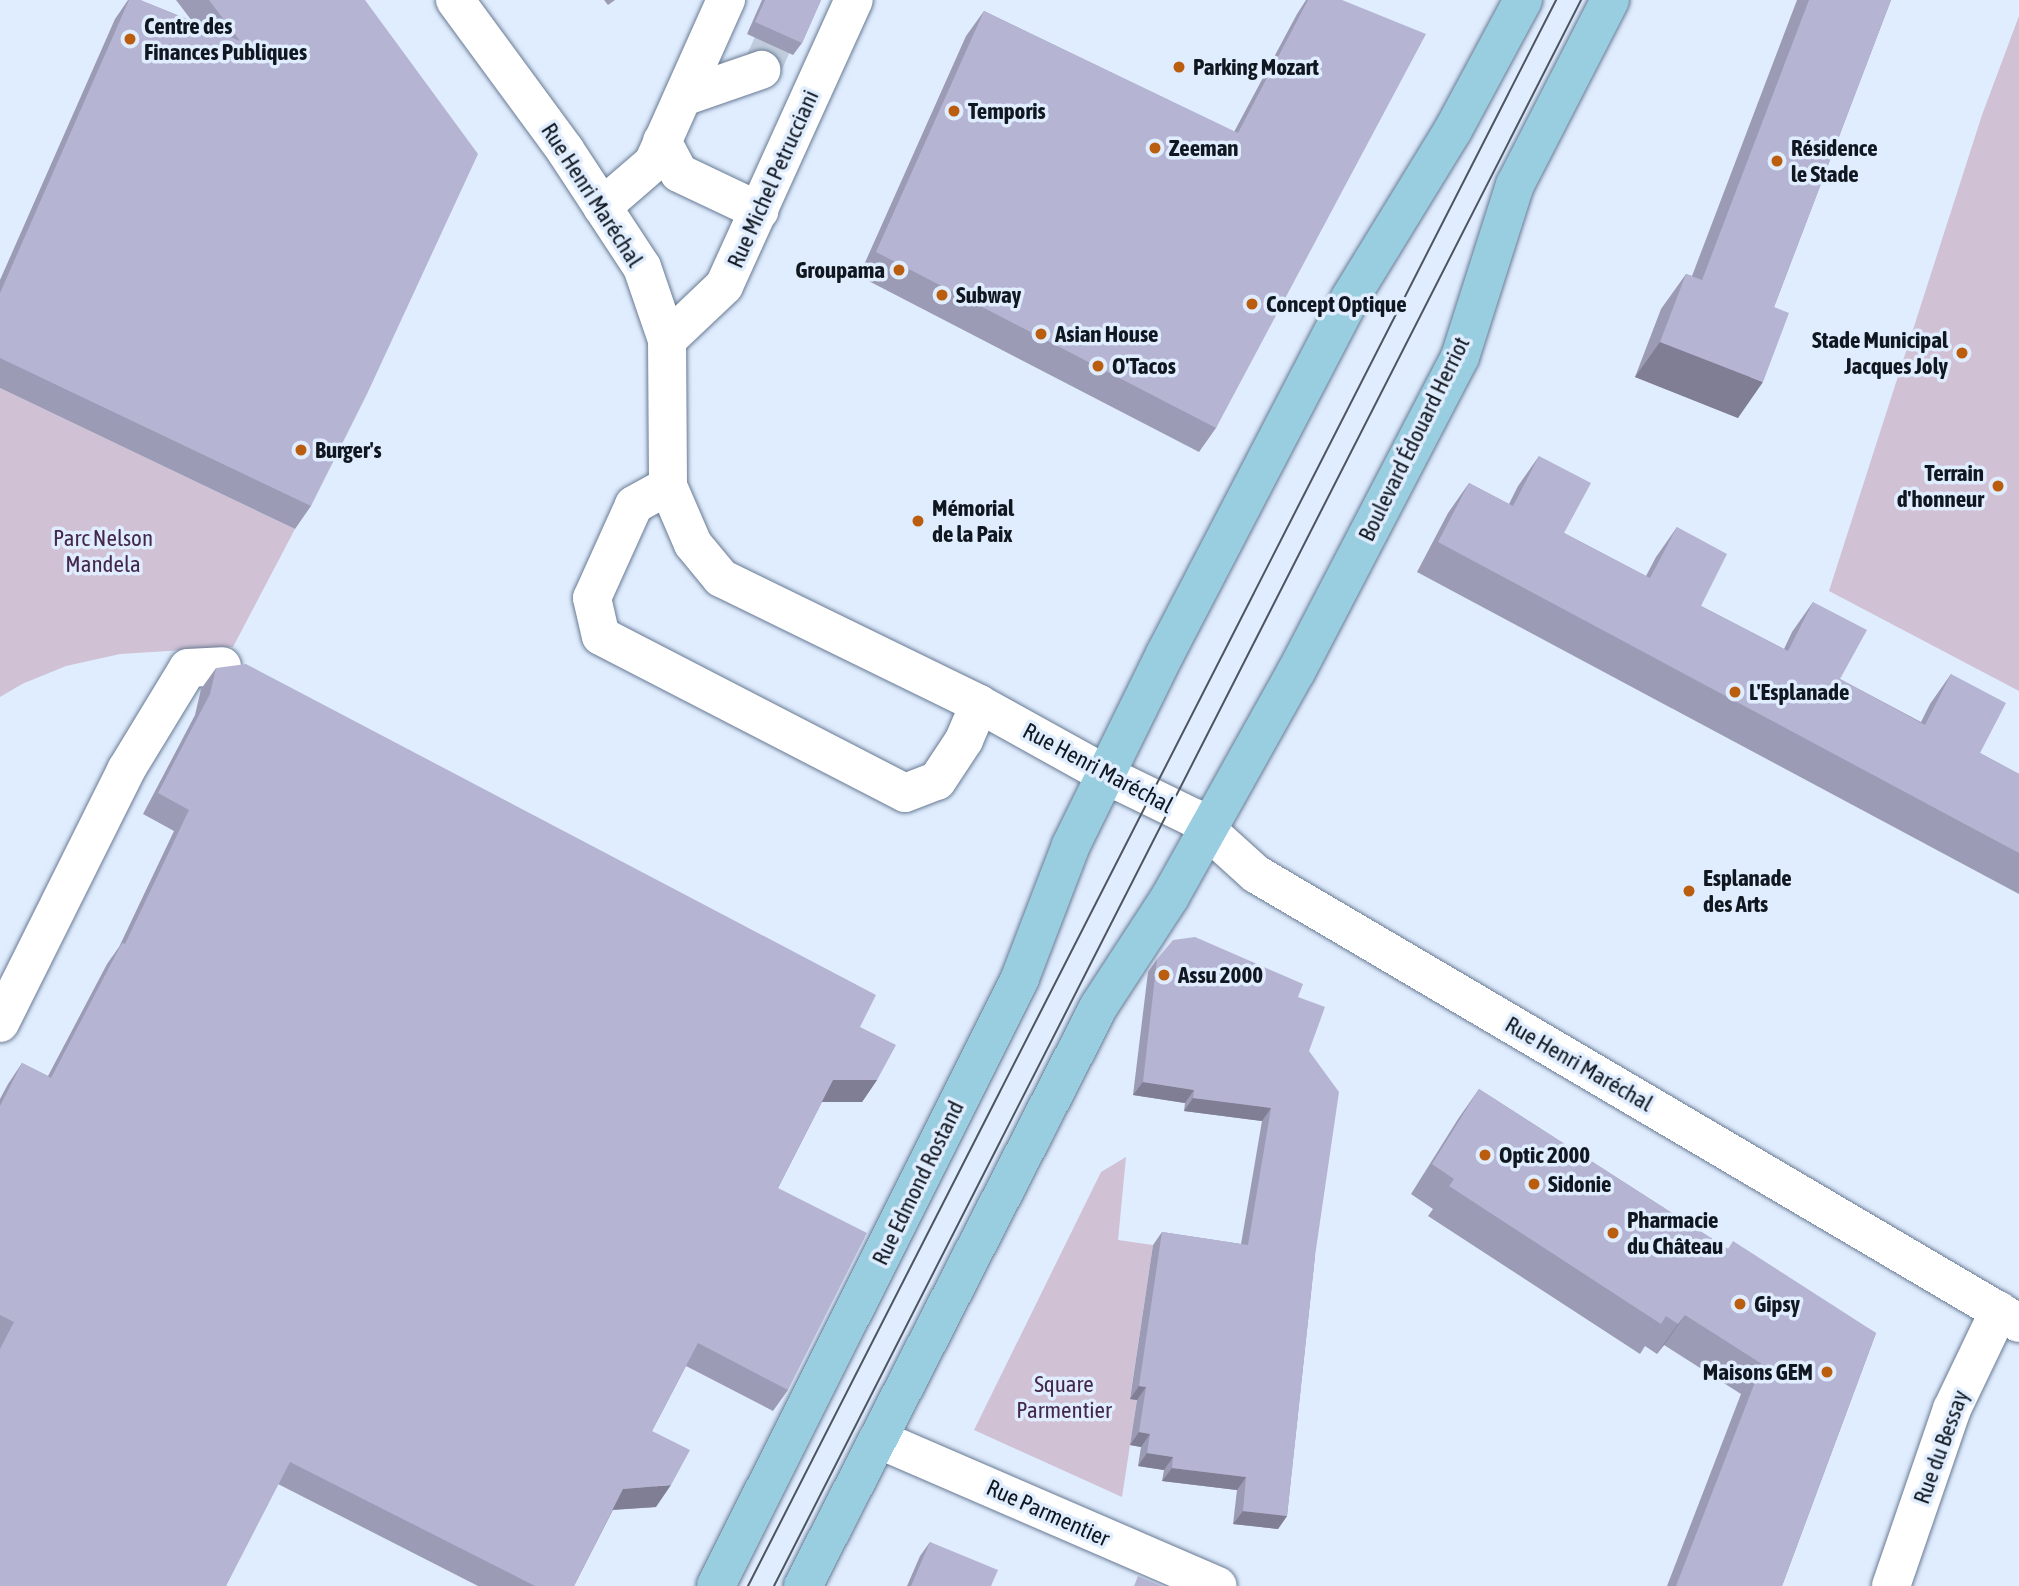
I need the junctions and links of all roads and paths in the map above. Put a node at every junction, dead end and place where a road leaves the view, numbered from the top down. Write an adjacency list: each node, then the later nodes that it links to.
1 (455, 0): 9 (street, Rue Henri Maréchal)
2 (726, 0): 7 (street)
3 (854, 0): 10 (street, Rue Michel Petrucciani)
4 (1523, 0): 15 (main road)
5 (1610, 0): 16 (main road, Boulevard Édouard Herriot)
6 (761, 70): 7 (street)
7 (683, 97): 8 (street)
8 (662, 141): 9 (street); 10 (street)
9 (602, 206): 11 (street, Rue Henri Maréchal)
10 (759, 211): 11 (street, Rue Michel Petrucciani)
11 (667, 340): 12 (street, Rue Henri Maréchal)
12 (668, 486): 14 (street, Rue Henri Maréchal); 14 (street)
13 (222, 666): 17 (street)
14 (979, 704): 15 (street, Rue Henri Maréchal)
15 (1106, 773): 16 (street, Rue Henri Maréchal); 20 (main road, Rue Edmond Rostand)
16 (1208, 828): 18 (street, Rue Henri Maréchal); 19 (main road)
17 (0, 1023)
18 (2009, 1317): 23 (street, Rue du Bessay)
19 (878, 1439): 21 (main road); 22 (street, Rue Parmentier)
20 (716, 1586)
21 (803, 1586)
22 (1218, 1586)
23 (1891, 1586)

